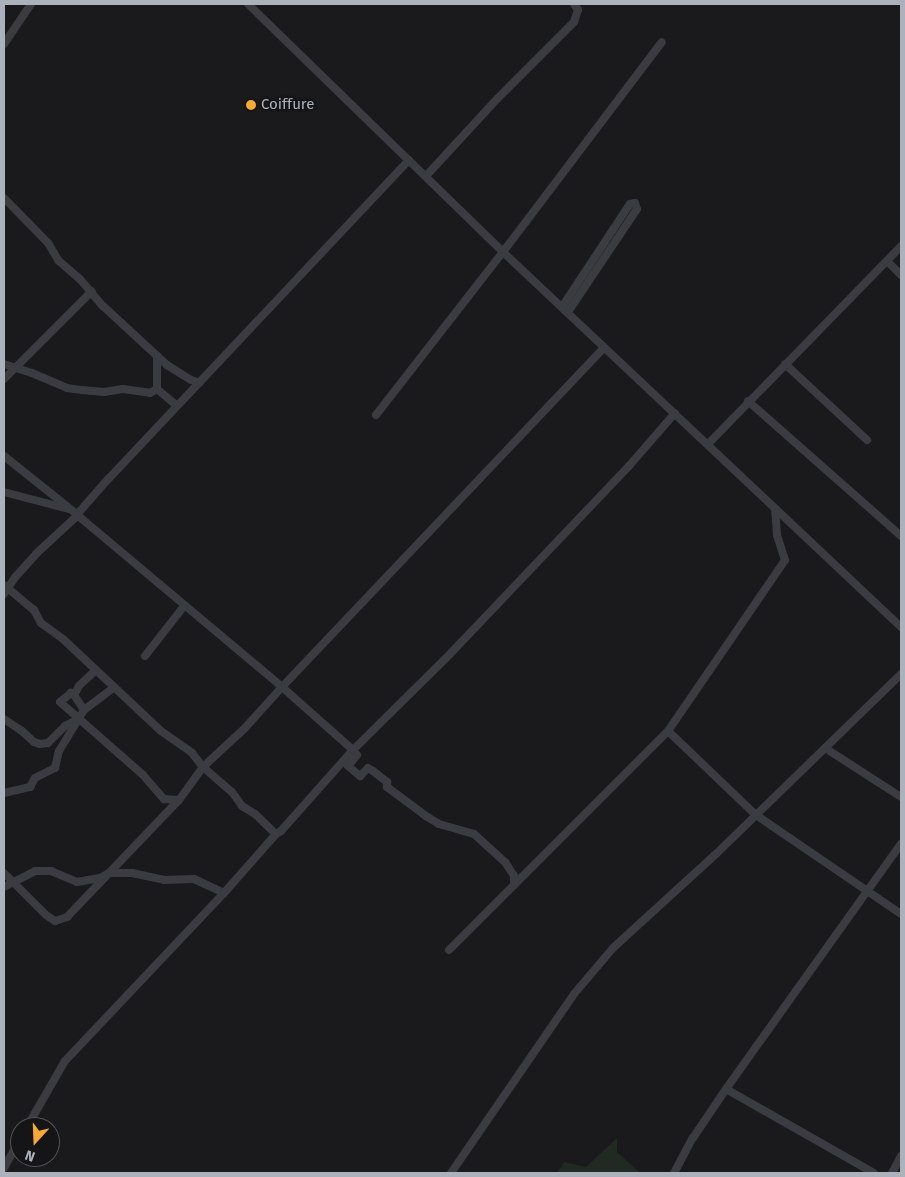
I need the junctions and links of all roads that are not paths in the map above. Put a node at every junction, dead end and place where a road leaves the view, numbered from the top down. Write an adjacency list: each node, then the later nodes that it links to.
1 (30, 4): 5 (street)
2 (248, 4): 6 (street)
3 (574, 4): 7 (street)
4 (662, 42): 10 (street)
5 (4, 44)
6 (409, 160): 7 (street); 21 (street)
7 (426, 176): 10 (street)
8 (4, 198): 13 (street)
9 (901, 246): 11 (street)
10 (504, 252): 14 (street); 26 (street)
11 (887, 261): 12 (street); 18 (street)
12 (901, 274)
13 (92, 292): 16 (street); 19 (street)
14 (565, 310): 14 (street); 15 (street)
15 (604, 348): 25 (street); 42 (street)
16 (157, 356): 21 (street); 22 (street)
17 (4, 364): 19 (street)
18 (785, 364): 23 (street); 27 (street)
19 (16, 368): 20 (street); 22 (street)
20 (4, 379)
21 (200, 383): 24 (street)
22 (157, 389): 24 (street)
23 (748, 401): 28 (street); 34 (street)
24 (176, 405): 33 (street)
25 (675, 413): 28 (street); 49 (street)
26 (376, 415)
27 (867, 440)
28 (708, 444): 32 (street)
29 (4, 456): 31 (street)
30 (4, 492): 31 (street)
31 (71, 509): 33 (street)
32 (775, 509): 37 (street); 47 (street)
33 (78, 515): 35 (street); 36 (street)
34 (901, 536)
35 (5, 589): 39 (street)
36 (184, 606): 38 (street); 42 (street)
37 (901, 627)
38 (145, 656)
39 (96, 670): 41 (street); 43 (street)
40 (901, 674): 48 (street)
41 (114, 687): 44 (street); 50 (street)
42 (282, 687): 49 (street); 50 (street)
43 (74, 695): 44 (street); 46 (street)
44 (84, 710): 46 (street)
45 (4, 719): 46 (street)
46 (78, 720): 51 (street); 53 (street)
47 (668, 731): 54 (street); 60 (street)
48 (825, 748): 52 (street); 54 (street)
49 (353, 750): 55 (street); 60 (street)
50 (203, 767): 53 (street); 55 (street)
51 (4, 793)
52 (901, 797)
53 (179, 800): 58 (street)
54 (756, 815): 62 (street); 69 (street)
55 (276, 834): 63 (street)
56 (901, 844): 62 (street)
57 (4, 873): 59 (street)
58 (109, 873): 59 (street); 59 (street); 63 (street)
59 (13, 883): 61 (street)
60 (514, 886): 65 (street)
61 (4, 887)
62 (866, 891): 64 (street); 66 (street)
63 (224, 893): 67 (street)
64 (901, 914)
65 (449, 950)
66 (726, 1090): 70 (street); 71 (street)
67 (33, 1117)
68 (901, 1156): 72 (street)
69 (452, 1173)
70 (674, 1173)
71 (874, 1173)
72 (892, 1173)

